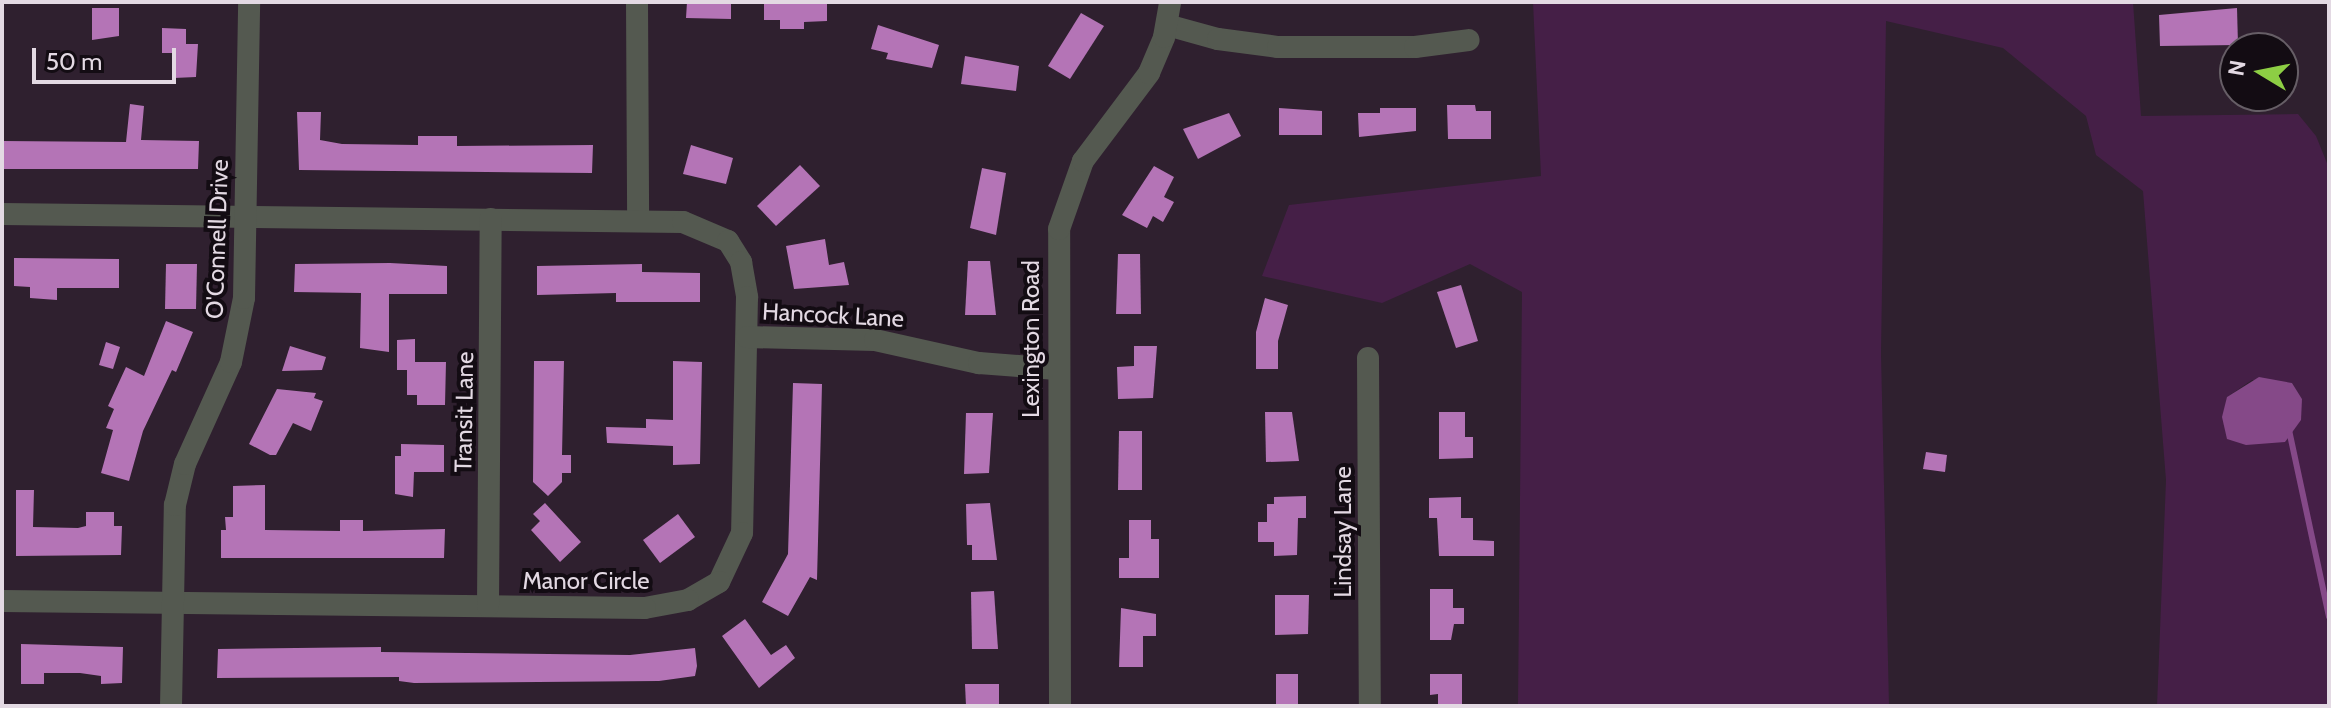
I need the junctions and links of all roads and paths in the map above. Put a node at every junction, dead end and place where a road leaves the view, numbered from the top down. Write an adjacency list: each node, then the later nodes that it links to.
1 (249, 2): 7 (street, O'Connell Drive)
2 (637, 2): 9 (street)
3 (1170, 2): 4 (street, Lexington Road)
4 (1167, 25): 5 (street); 12 (street, Lexington Road)
5 (1469, 40)
6 (2, 214): 7 (street, Manor Circle)
7 (246, 217): 8 (street, Manor Circle); 14 (street, O'Connell Drive)
8 (491, 219): 9 (street, Manor Circle); 15 (street, Transit Lane)
9 (638, 221): 10 (street, Manor Circle)
10 (747, 337): 12 (street, Hancock Lane); 15 (street, Manor Circle)
11 (1368, 358): 18 (street, Lindsay Lane)
12 (1057, 369): 17 (street, Lexington Road)
13 (2, 601): 14 (street, Manor Circle)
14 (171, 603): 15 (street, Manor Circle); 16 (street, O'Connell Drive)
15 (488, 606)
16 (171, 706)
17 (1060, 706)
18 (1370, 706)

